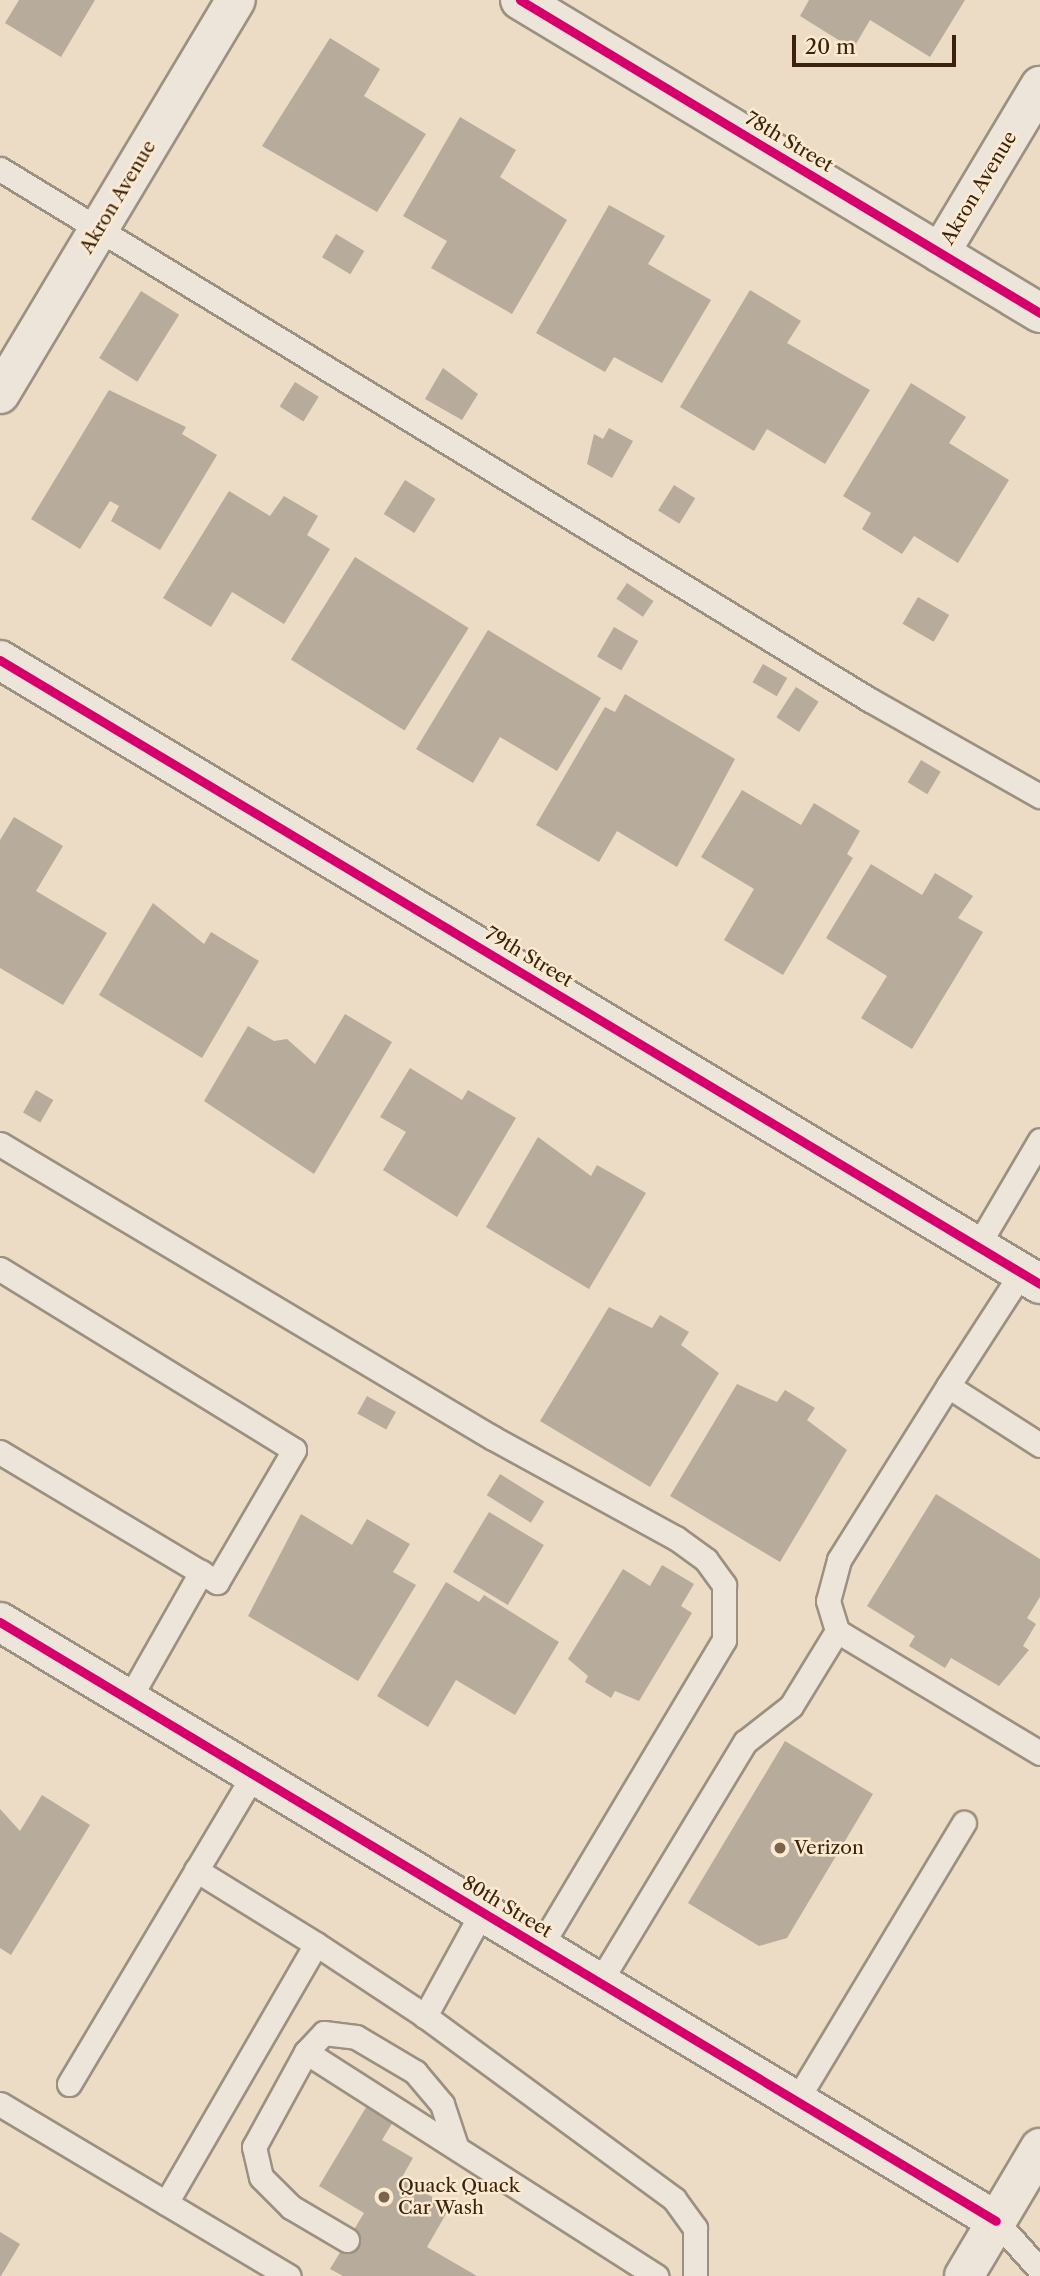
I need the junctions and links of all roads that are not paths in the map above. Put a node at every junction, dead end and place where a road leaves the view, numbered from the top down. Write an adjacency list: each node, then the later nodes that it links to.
1 (236, 0): 5 (street, Akron Avenue)
2 (520, 0): 6 (street, 78th Street)
3 (1040, 86): 6 (street, Akron Avenue)
4 (0, 169): 5 (lane)
5 (99, 228): 8 (street, Akron Avenue); 10 (lane)
6 (940, 253): 7 (street, 78th Street)
7 (1040, 313)
8 (0, 394)
9 (0, 660): 13 (street, 79th Street)
10 (1040, 796)
11 (1040, 1140): 13 (lane)
12 (0, 1144): 29 (lane)
13 (978, 1247): 15 (street, 79th Street)
14 (0, 1269): 19 (lane)
15 (1030, 1278): 16 (lane)
16 (948, 1386): 17 (lane); 21 (lane)
17 (1040, 1445)
18 (0, 1452): 19 (lane)
19 (201, 1572): 22 (lane)
20 (0, 1622): 22 (street, 80th Street)
21 (837, 1631): 23 (lane); 30 (lane)
22 (129, 1699): 24 (street, 80th Street)
23 (1040, 1753)
24 (253, 1775): 26 (lane); 27 (street, 80th Street)
25 (964, 1823): 34 (lane)
26 (197, 1870): 28 (lane); 33 (lane)
27 (482, 1912): 29 (street, 80th Street); 31 (lane)
28 (316, 1944): 31 (lane); 38 (lane)
29 (540, 1947): 30 (street, 80th Street)
30 (599, 1983): 34 (street, 80th Street)
31 (425, 2016): 44 (lane)
32 (306, 2052): 36 (lane); 36 (lane); 40 (lane)
33 (69, 2084)
34 (796, 2101): 39 (street, 80th Street)
35 (0, 2104): 38 (lane)
36 (456, 2146): 43 (lane)
37 (1040, 2148): 39 (street)
38 (166, 2203): 42 (lane)
39 (996, 2221): 41 (lane); 45 (street)
40 (347, 2240)
41 (1040, 2270)
42 (289, 2276)
43 (656, 2276)
44 (695, 2276)
45 (964, 2276)

